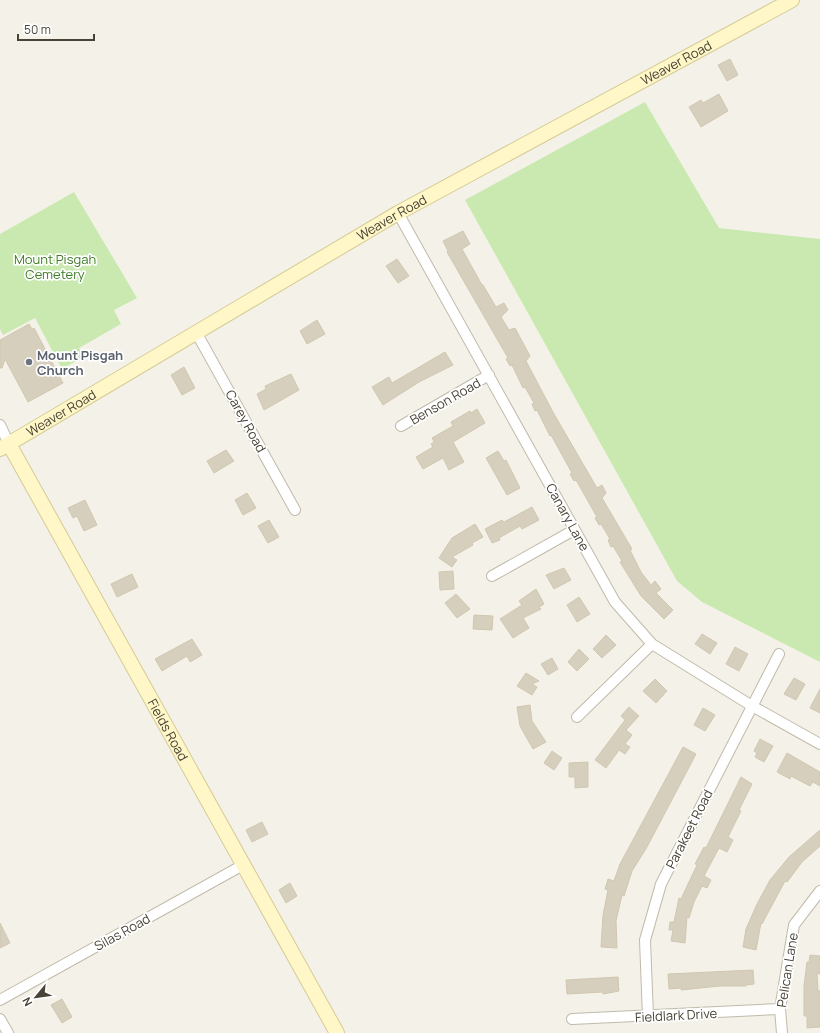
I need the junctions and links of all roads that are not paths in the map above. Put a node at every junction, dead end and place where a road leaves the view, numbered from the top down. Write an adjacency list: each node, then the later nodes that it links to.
1 (792, 0): 2 (main road, Weaver Road)
2 (398, 213): 3 (main road, Weaver Road); 4 (street, Canary Lane)
3 (196, 332): 7 (main road, Weaver Road); 8 (street, Carey Road)
4 (489, 375): 6 (street, Benson Road); 9 (street, Canary Lane)
5 (0, 426): 7 (street, Fields Road)
6 (401, 426)
7 (4, 447): 16 (main road, Fields Road)
8 (295, 510)
9 (574, 530): 10 (street); 11 (street, Canary Lane)
10 (492, 576)
11 (652, 644): 13 (street, Canary Lane); 14 (street)
12 (779, 654): 13 (street, Parakeet Road)
13 (752, 706): 15 (street, Canary Lane); 20 (street, Parakeet Road)
14 (577, 717)
15 (820, 744)
16 (243, 865): 18 (street, Silas Road); 24 (main road, Fields Road)
17 (820, 890): 19 (street, Pelican Lane)
18 (0, 1000)
19 (780, 1010): 20 (street, Fieldlark Drive); 25 (street, Pelican Lane)
20 (648, 1017): 22 (street, Fieldlark Drive)
21 (0, 1019): 23 (street)
22 (572, 1019)
23 (8, 1033)
24 (337, 1033)
25 (782, 1033)

